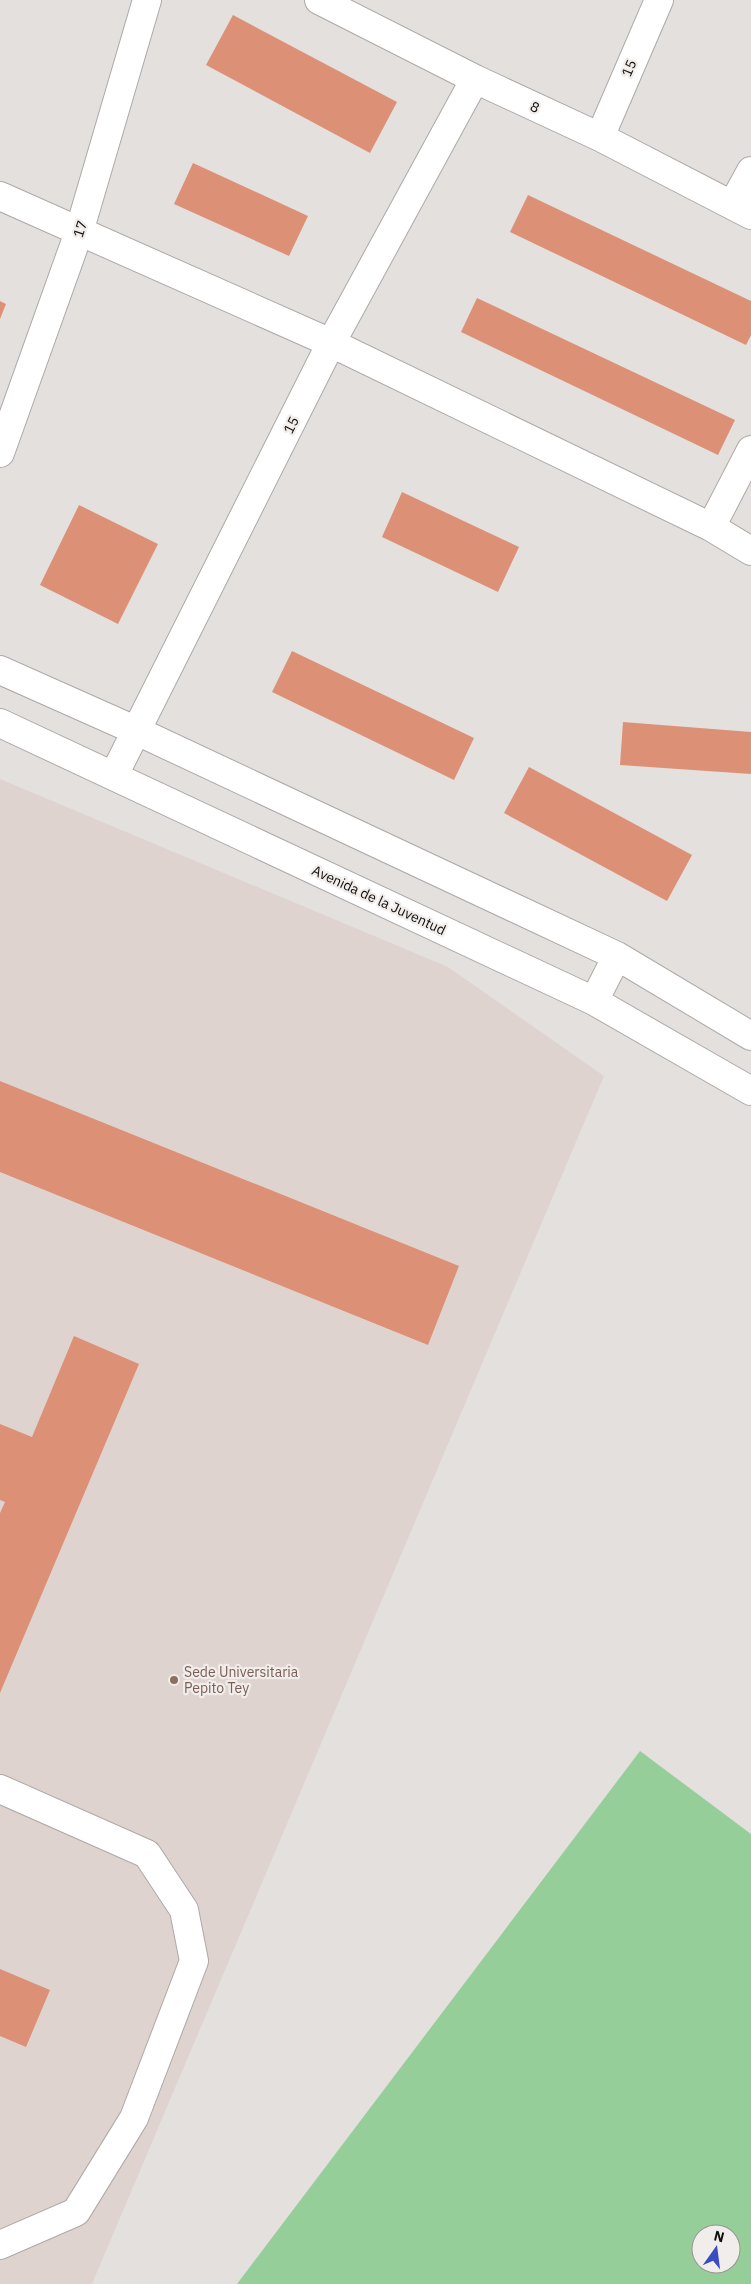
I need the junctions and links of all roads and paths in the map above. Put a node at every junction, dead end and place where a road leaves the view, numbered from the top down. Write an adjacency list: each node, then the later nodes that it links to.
1 (147, 0): 9 (street, 17)
2 (320, 0): 4 (street, 8)
3 (658, 0): 5 (street, 15)
4 (475, 79): 5 (street, 8); 10 (street, 15)
5 (600, 137): 8 (street, 8)
6 (751, 171): 8 (street)
7 (0, 196): 9 (street)
8 (742, 210)
9 (79, 232): 10 (street); 12 (street, 17)
10 (331, 343): 13 (street); 17 (street, 15)
11 (751, 450): 13 (street)
12 (0, 453)
13 (710, 527): 14 (street)
14 (751, 551)
15 (0, 670): 17 (street)
16 (0, 723): 18 (street, Avenida de la Juventud)
17 (137, 731): 18 (street, 15); 19 (street)
18 (114, 774): 20 (street, Avenida de la Juventud)
19 (617, 956): 20 (street); 21 (street)
20 (594, 1001): 22 (street, Avenida de la Juventud)
21 (751, 1036)
22 (751, 1091)
23 (0, 1790): 24 (street)
24 (0, 2245)

